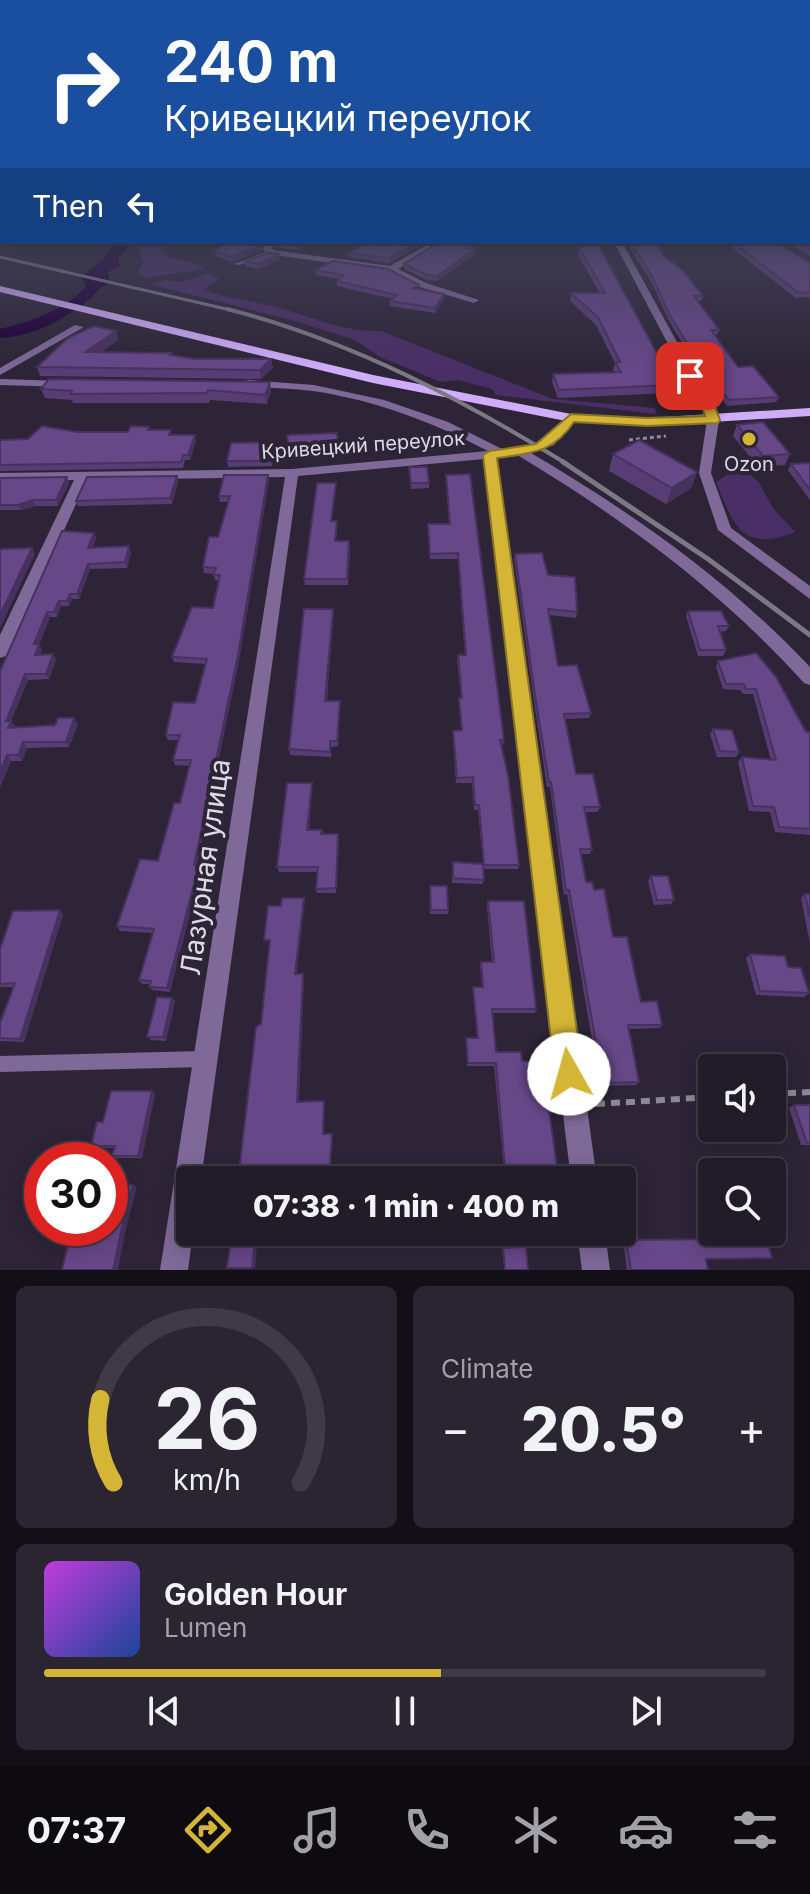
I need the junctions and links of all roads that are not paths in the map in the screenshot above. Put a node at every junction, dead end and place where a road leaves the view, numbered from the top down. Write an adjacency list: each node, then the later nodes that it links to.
1 (261, 252): 5 (lane)
2 (295, 252): 6 (street)
3 (420, 252): 6 (street)
4 (624, 252): 16 (street)
5 (237, 264)
6 (391, 269): 8 (street)
7 (0, 289): 15 (main road)
8 (474, 300)
9 (79, 327): 10 (street)
10 (0, 372)
11 (0, 382): 13 (street)
12 (235, 383): 18 (street)
13 (82, 384)
14 (810, 412): 16 (main road)
15 (571, 418): 16 (main road); 17 (street, Кривецкий переулок)
16 (713, 420): 22 (street)
17 (521, 452): 18 (street, Кривецкий переулок); 24 (street)
18 (496, 454): 19 (street, Кривецкий переулок); 27 (street)
19 (292, 473): 20 (street, Кривецкий переулок); 25 (street, Лазурная улица)
20 (82, 476): 21 (street, Кривецкий переулок); 23 (street)
21 (0, 477)
22 (810, 594)
23 (0, 652)
24 (810, 678)
25 (205, 1059): 26 (lane); 29 (street, Лазурная улица)
26 (0, 1064)
27 (582, 1166)
28 (593, 1246): 30 (street)
29 (174, 1270)
30 (596, 1270)

